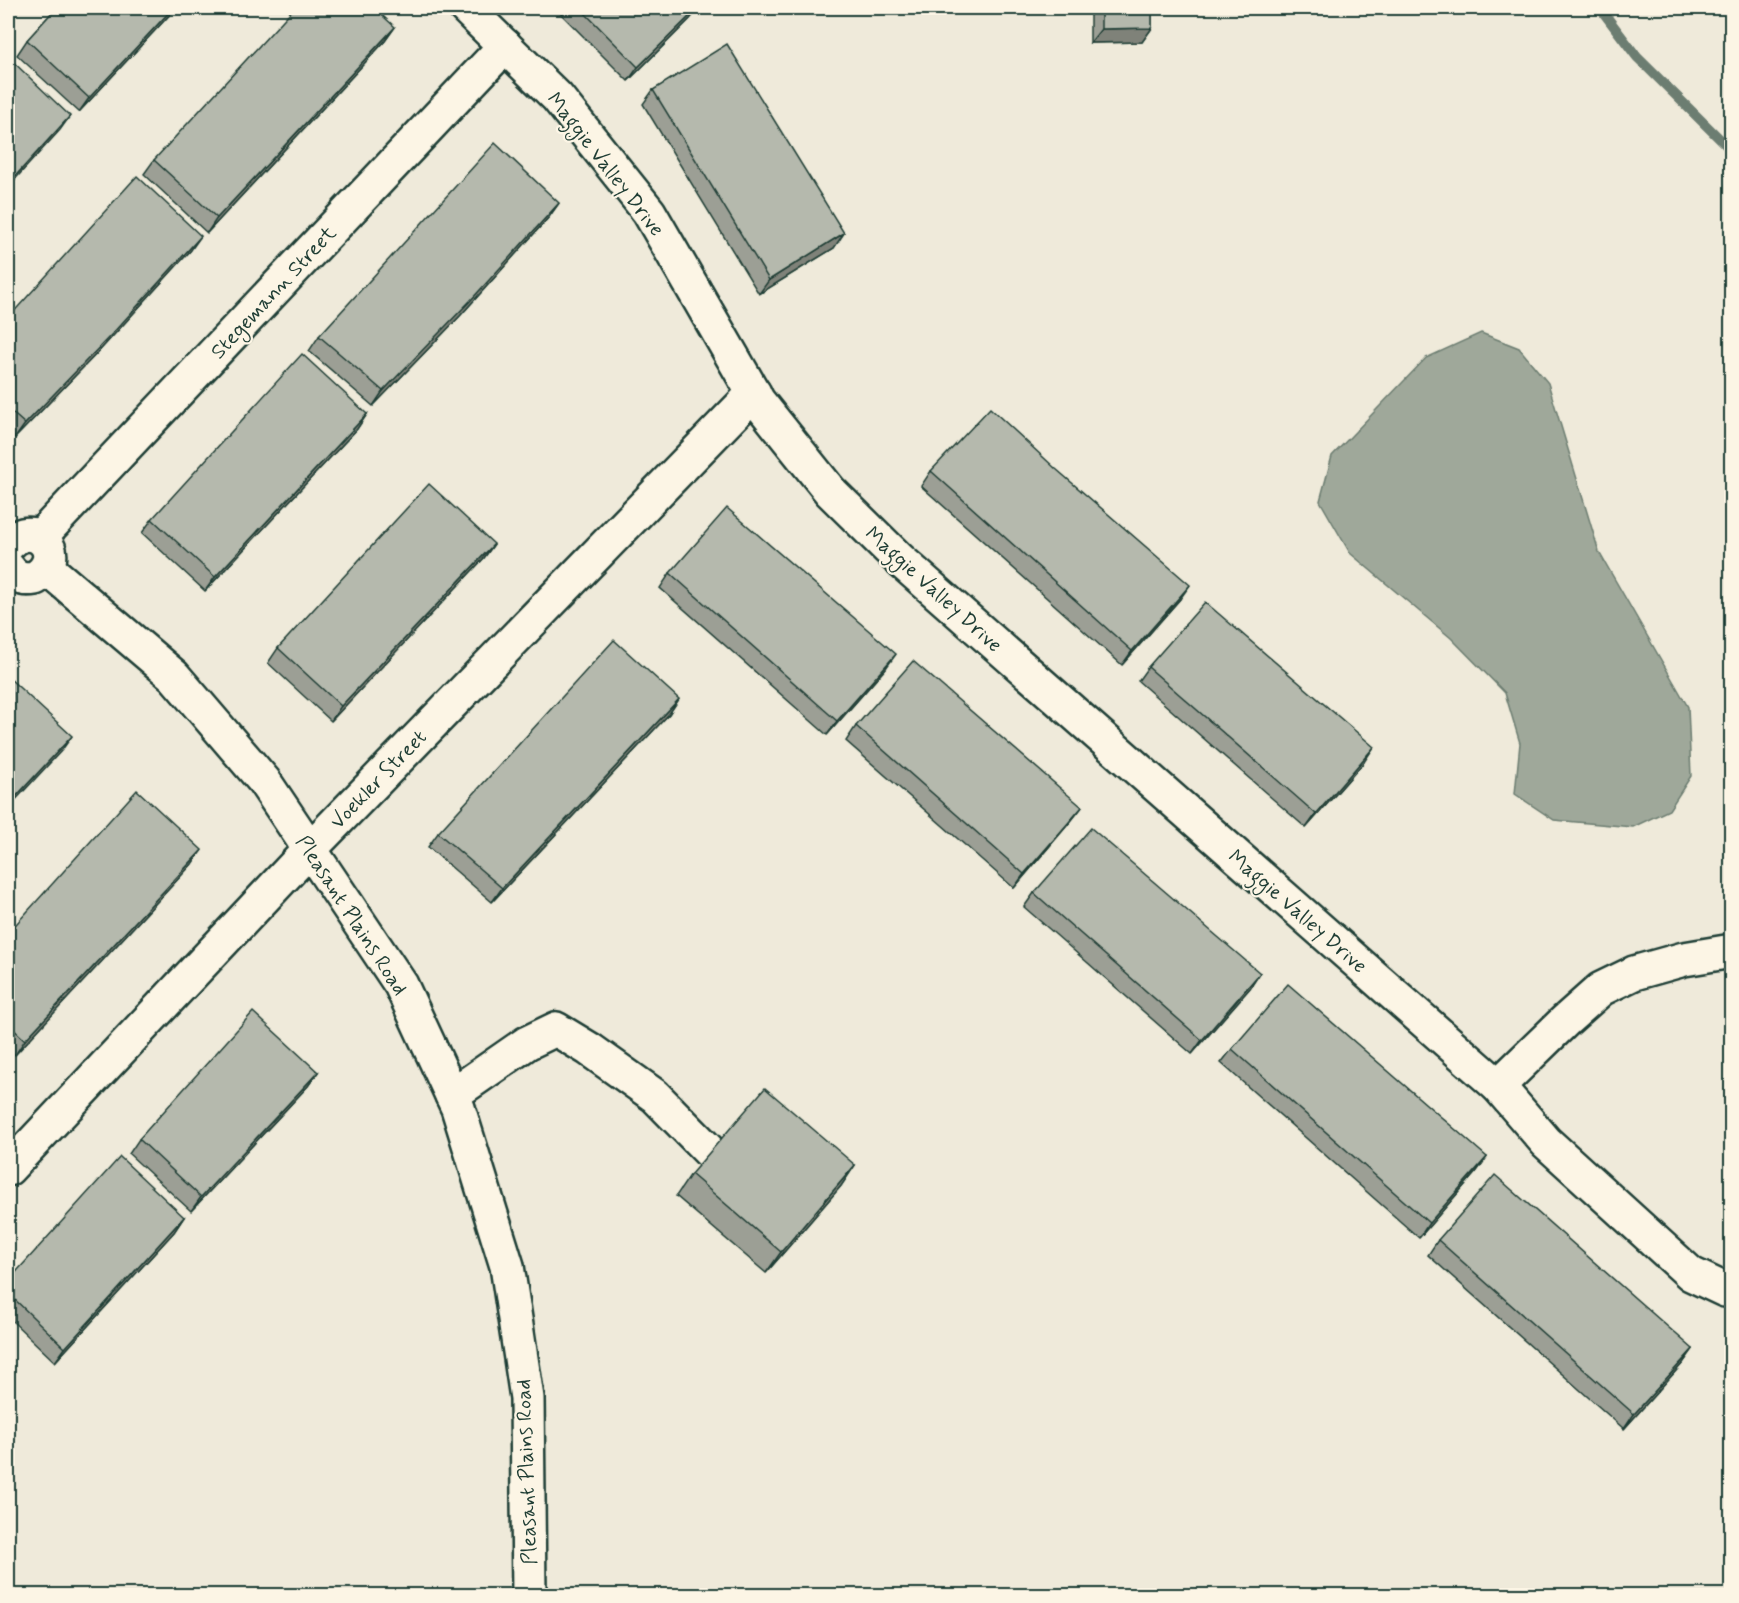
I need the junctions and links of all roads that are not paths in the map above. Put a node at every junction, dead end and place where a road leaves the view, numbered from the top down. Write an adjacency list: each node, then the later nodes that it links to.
1 (466, 8): 2 (street, Maggie Valley Drive)
2 (506, 46): 3 (street, Maggie Valley Drive); 4 (street, Stegemann Street)
3 (754, 393): 6 (street, Voekler Street); 8 (street, Maggie Valley Drive)
4 (44, 553): 5 (street); 6 (street, Pleasant Plains Road)
5 (9, 566)
6 (310, 849): 9 (street, Pleasant Plains Road); 11 (street, Voekler Street)
7 (1731, 951): 8 (street)
8 (1498, 1086): 12 (street, Maggie Valley Drive)
9 (452, 1095): 10 (street); 13 (street, Pleasant Plains Road)
10 (712, 1154)
11 (8, 1169)
12 (1731, 1290)
13 (529, 1596)

